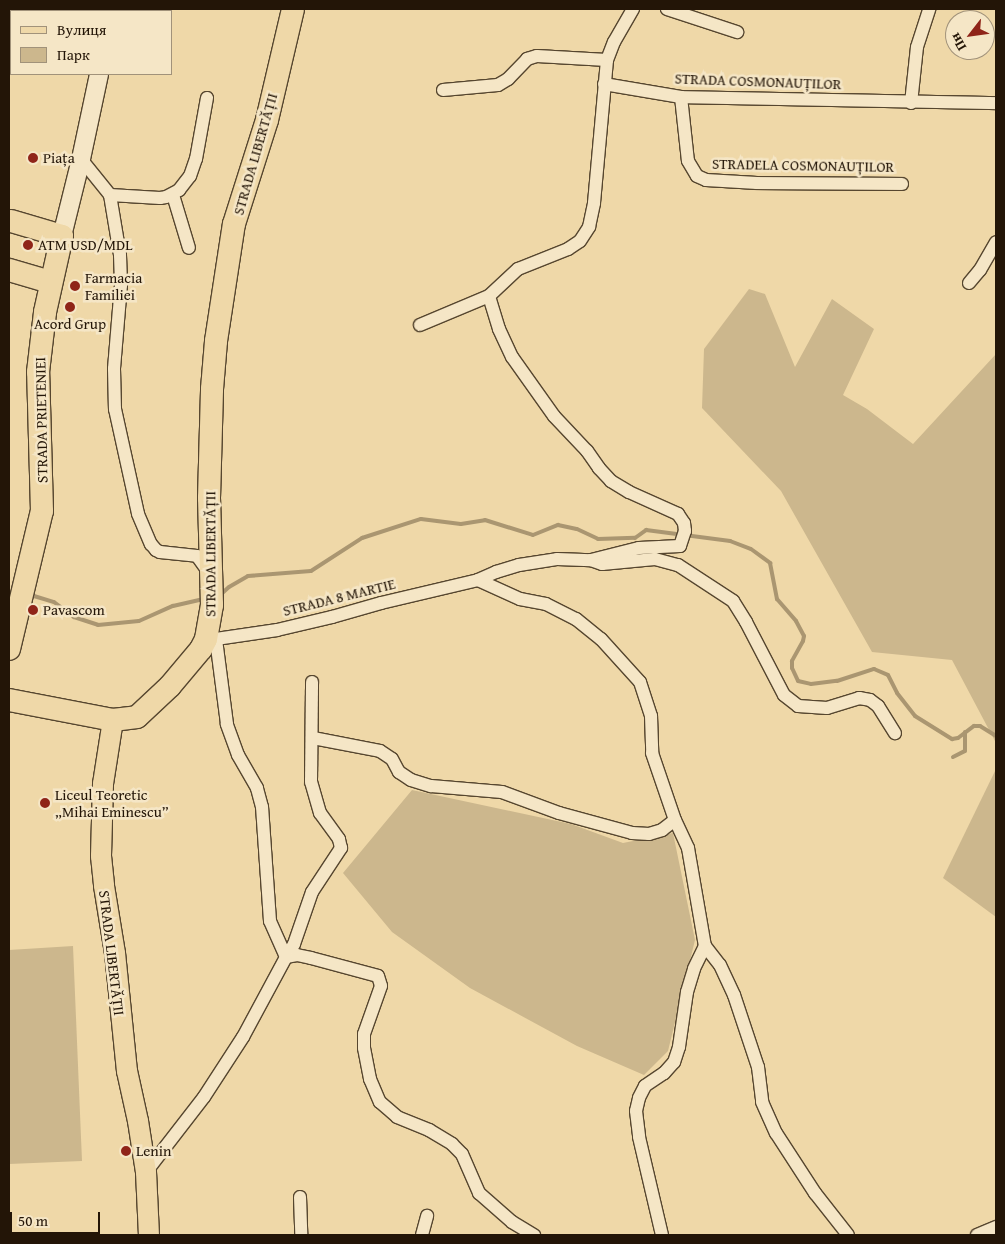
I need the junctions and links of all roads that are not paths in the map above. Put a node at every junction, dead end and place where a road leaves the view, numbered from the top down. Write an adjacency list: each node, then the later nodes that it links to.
1 (293, 9): 28 (highway, STRADA LIBERTĂȚII)
2 (633, 9): 6 (street)
3 (666, 9): 5 (street)
4 (929, 9): 12 (street)
5 (737, 32)
6 (607, 60): 8 (street); 9 (street)
7 (99, 75): 14 (street, STRADA PRIETENIEI)
8 (604, 84): 10 (street, STRADA COSMONAUȚILOR); 25 (street)
9 (443, 90)
10 (681, 96): 12 (street, STRADA COSMONAUȚILOR); 15 (street, STRADELA COSMONAUȚILOR)
11 (207, 98): 16 (street)
12 (911, 103): 13 (street, STRADA COSMONAUȚILOR)
13 (996, 103)
14 (82, 159): 17 (street); 19 (street, STRADA PRIETENIEI)
15 (902, 184)
16 (173, 195): 17 (street); 21 (street)
17 (110, 196): 28 (street)
18 (10, 221): 19 (highway)
19 (62, 236): 23 (highway, STRADA PRIETENIEI)
20 (996, 242): 24 (street)
21 (189, 248)
22 (9, 270): 23 (highway)
23 (50, 282): 31 (highway, STRADA PRIETENIEI)
24 (969, 283)
25 (489, 296): 26 (street); 27 (street, STRADA 8 MARTIE)
26 (420, 325)
27 (590, 560): 29 (street, STRADA 8 MARTIE); 35 (street, STRADA 8 MARTIE)
28 (211, 577): 30 (highway, STRADA LIBERTĂȚII)
29 (478, 580): 30 (street, STRADA 8 MARTIE); 37 (street)
30 (211, 639): 34 (highway, STRADA LIBERTĂȚII); 39 (street)
31 (9, 649)
32 (312, 682): 36 (street)
33 (9, 700): 34 (highway)
34 (113, 720): 40 (main road, STRADA LIBERTĂȚII)
35 (895, 732)
36 (313, 738): 37 (street); 39 (street)
37 (675, 820): 38 (street)
38 (705, 946): 48 (street); 49 (street)
39 (286, 957): 40 (street); 47 (street)
40 (146, 1172): 44 (main road, STRADA LIBERTĂȚII)
41 (300, 1197): 45 (street)
42 (427, 1216): 46 (street)
43 (996, 1228): 50 (street)
44 (149, 1235)
45 (301, 1235)
46 (422, 1235)
47 (534, 1235)
48 (662, 1235)
49 (848, 1235)
50 (977, 1235)

